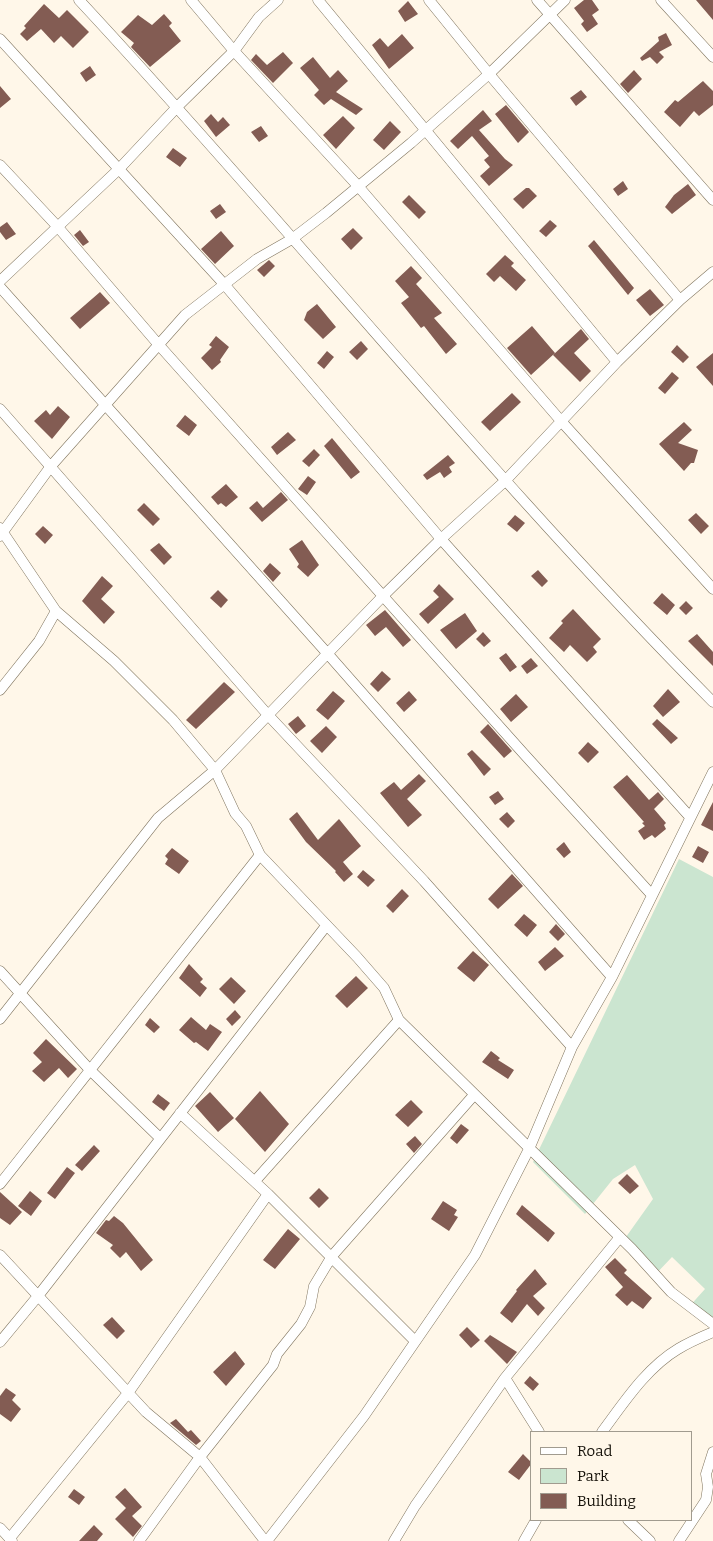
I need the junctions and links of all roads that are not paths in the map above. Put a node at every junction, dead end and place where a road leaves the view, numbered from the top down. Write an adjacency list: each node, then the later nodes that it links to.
1 (79, 0): 14 (street)
2 (191, 0): 11 (street)
3 (278, 0): 11 (street)
4 (318, 0): 15 (street)
5 (429, 0): 13 (street)
6 (537, 0): 9 (street)
7 (565, 0): 9 (street)
8 (661, 0): 12 (street)
9 (550, 15): 13 (street); 19 (street)
10 (0, 38): 17 (street)
11 (234, 51): 14 (street); 18 (street)
12 (713, 57)
13 (489, 74): 15 (street); 26 (street)
14 (178, 106): 17 (street); 21 (street)
15 (424, 131): 18 (street); 28 (street)
16 (0, 165): 20 (street)
17 (119, 169): 20 (street); 24 (street)
18 (358, 186): 21 (street); 31 (street)
19 (713, 200)
20 (58, 226): 23 (street); 27 (street)
21 (292, 239): 24 (street); 33 (street)
22 (713, 272): 26 (street)
23 (0, 281)
24 (224, 284): 27 (street); 35 (street)
25 (0, 287): 29 (street)
26 (680, 300): 28 (street)
27 (158, 344): 29 (street); 37 (street)
28 (617, 362): 31 (street)
29 (106, 404): 32 (street); 39 (street)
30 (0, 409): 32 (street)
31 (561, 421): 33 (street); 36 (street)
32 (51, 466): 34 (street); 42 (street)
33 (505, 481): 35 (street); 41 (street)
34 (1, 532): 38 (street)
35 (441, 539): 37 (street); 45 (street)
36 (713, 590)
37 (384, 595): 39 (street); 47 (street)
38 (56, 611): 40 (street); 43 (street)
39 (327, 653): 42 (street); 50 (street)
40 (0, 690)
41 (713, 702)
42 (268, 716): 43 (street); 54 (street)
43 (215, 770): 46 (street); 51 (street)
44 (713, 772): 45 (street)
45 (690, 817): 47 (street)
46 (260, 855): 48 (street); 55 (street)
47 (652, 894): 50 (street)
48 (326, 926): 53 (street); 57 (street)
49 (0, 971): 51 (street)
50 (612, 978): 54 (street)
51 (19, 994): 52 (street); 55 (street)
52 (0, 1019)
53 (399, 1020): 56 (street); 60 (street)
54 (572, 1048): 59 (street)
55 (90, 1070): 58 (street); 61 (street)
56 (474, 1095): 59 (street); 65 (street)
57 (180, 1113): 58 (street); 60 (street)
58 (160, 1138): 66 (street)
59 (529, 1149): 63 (street); 70 (street)
60 (255, 1181): 62 (street)
61 (0, 1184)
62 (268, 1194): 65 (street); 72 (street)
63 (620, 1237): 67 (street); 71 (street)
64 (0, 1255): 66 (street)
65 (332, 1256): 70 (street); 76 (street)
66 (38, 1296): 69 (street); 72 (street)
67 (713, 1324)
68 (713, 1332): 74 (street)
69 (0, 1342)
70 (415, 1342): 84 (street)
71 (505, 1378): 73 (street); 85 (street)
72 (128, 1393): 76 (street); 82 (street)
73 (538, 1431)
74 (603, 1431)
75 (713, 1452): 77 (street)
76 (200, 1457): 83 (street); 84 (street)
77 (693, 1520)
78 (535, 1521): 86 (street)
79 (629, 1521): 87 (street)
80 (692, 1521): 88 (street)
81 (0, 1528): 82 (street)
82 (11, 1540)
83 (139, 1541)
84 (266, 1541)
85 (394, 1541)
86 (524, 1541)
87 (650, 1541)
88 (679, 1541)

